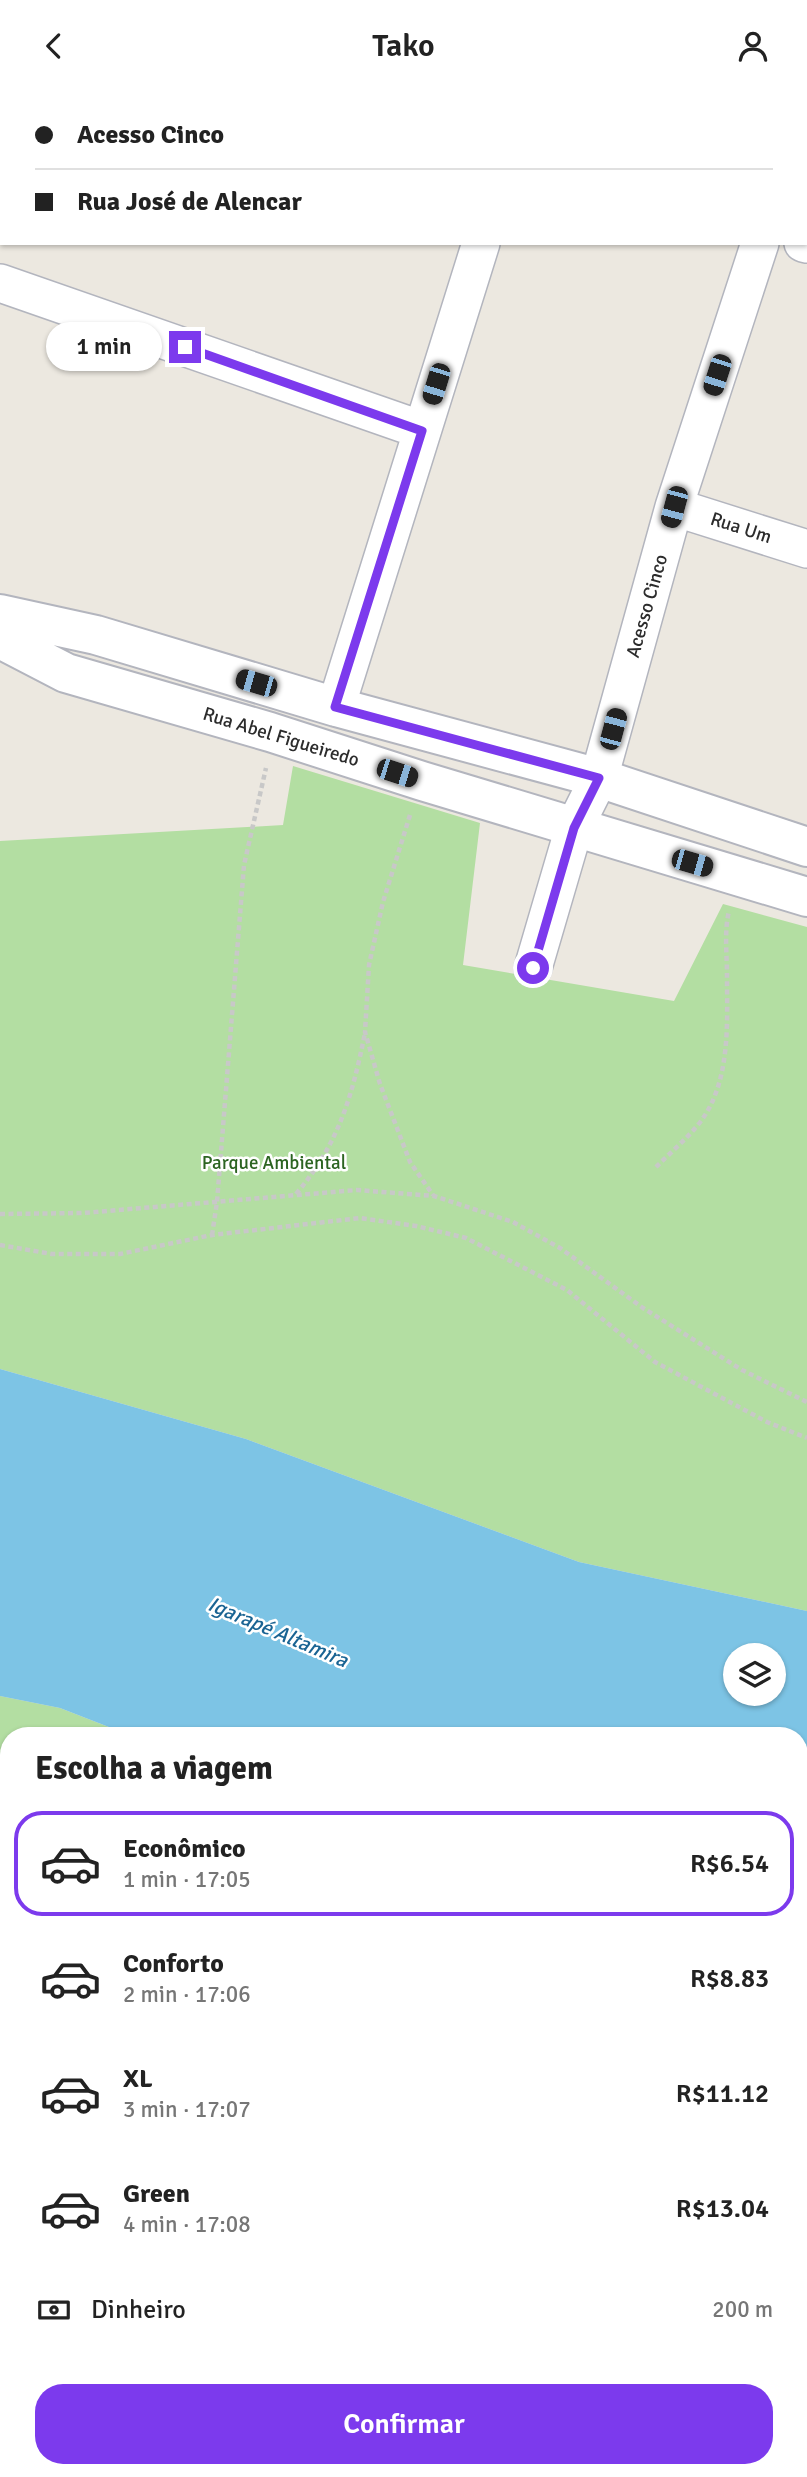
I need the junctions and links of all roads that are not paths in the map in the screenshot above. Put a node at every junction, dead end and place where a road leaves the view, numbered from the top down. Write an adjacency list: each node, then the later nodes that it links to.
1 (480, 245): 4 (street)
2 (759, 245): 5 (street, Acesso Cinco)
3 (0, 283): 4 (street)
4 (422, 431): 9 (street)
5 (674, 507): 6 (street, Rua Um); 10 (street, Acesso Cinco)
6 (807, 549)
7 (0, 614): 9 (street)
8 (0, 639): 11 (street, Rua Abel Figueiredo)
9 (335, 707): 10 (street)
10 (599, 778): 11 (street, Acesso Cinco); 12 (street)
11 (574, 828): 13 (street, Rua Abel Figueiredo); 14 (street, Acesso Cinco)
12 (807, 847)
13 (807, 897)
14 (533, 968)

